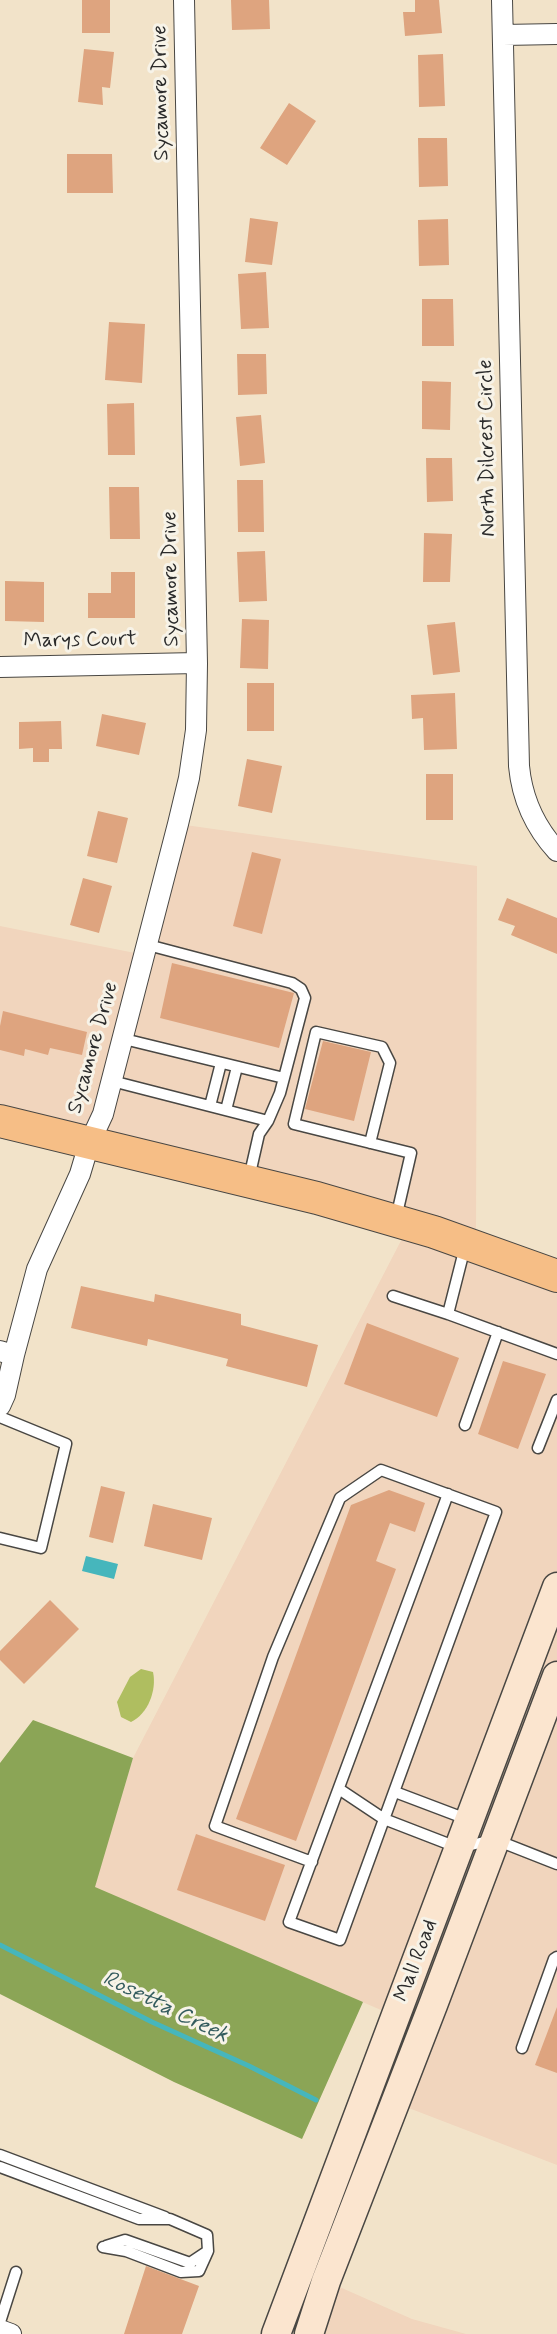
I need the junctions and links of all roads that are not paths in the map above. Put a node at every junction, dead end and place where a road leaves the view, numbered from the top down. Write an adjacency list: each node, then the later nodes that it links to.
1 (184, 0): 5 (street, Sycamore Drive)
2 (502, 0): 4 (street, North Dilcrest Circle)
3 (557, 34): 4 (street)
4 (503, 35): 7 (street, North Dilcrest Circle)
5 (197, 663): 6 (street, Marys Court); 8 (street, Sycamore Drive)
6 (0, 667)
7 (557, 851)
8 (148, 945): 9 (street, Sycamore Drive); 12 (lane)
9 (124, 1040): 10 (lane); 13 (street, Sycamore Drive)
10 (221, 1063): 11 (lane); 14 (lane)
11 (237, 1067): 12 (lane); 15 (lane)
12 (284, 1078): 16 (lane)
13 (112, 1081): 14 (lane); 19 (street, Sycamore Drive)
14 (210, 1106): 15 (lane)
15 (226, 1110): 16 (lane)
16 (268, 1121): 20 (lane)
17 (0, 1122): 19 (main road)
18 (370, 1143): 18 (lane); 21 (lane)
19 (89, 1144): 20 (main road); 27 (street, Sycamore Drive)
20 (248, 1181): 21 (main road)
21 (395, 1221): 22 (main road)
22 (465, 1244): 23 (main road); 25 (lane)
23 (557, 1276)
24 (393, 1296): 25 (lane)
25 (448, 1314): 26 (lane)
26 (498, 1332): 28 (lane); 32 (lane)
27 (7, 1353): 30 (street, Sycamore Drive)
28 (557, 1354)
29 (557, 1400): 33 (lane)
30 (0, 1406)
31 (0, 1417): 35 (lane)
32 (465, 1425)
33 (538, 1448)
34 (448, 1494): 38 (lane); 39 (lane); 43 (lane)
35 (0, 1538)
36 (557, 1587): 41 (main road, Mall Road)
37 (557, 1676): 41 (main road, Mall Road)
38 (339, 1789): 40 (lane); 43 (lane)
39 (395, 1792): 40 (lane); 41 (lane)
40 (384, 1819): 42 (lane); 43 (lane)
41 (482, 1830): 42 (main road, Mall Road); 44 (lane); 56 (main road, Mall Road)
42 (459, 1848): 55 (main road, Mall Road)
43 (312, 1862)
44 (557, 1864)
45 (557, 1957): 46 (lane)
46 (522, 2048)
47 (0, 2155): 49 (lane)
48 (0, 2167): 49 (lane)
49 (170, 2219): 50 (lane)
50 (103, 2247)
51 (16, 2272): 52 (lane)
52 (0, 2322)
53 (0, 2330): 54 (street)
54 (11, 2334)
55 (276, 2334)
56 (309, 2334)

